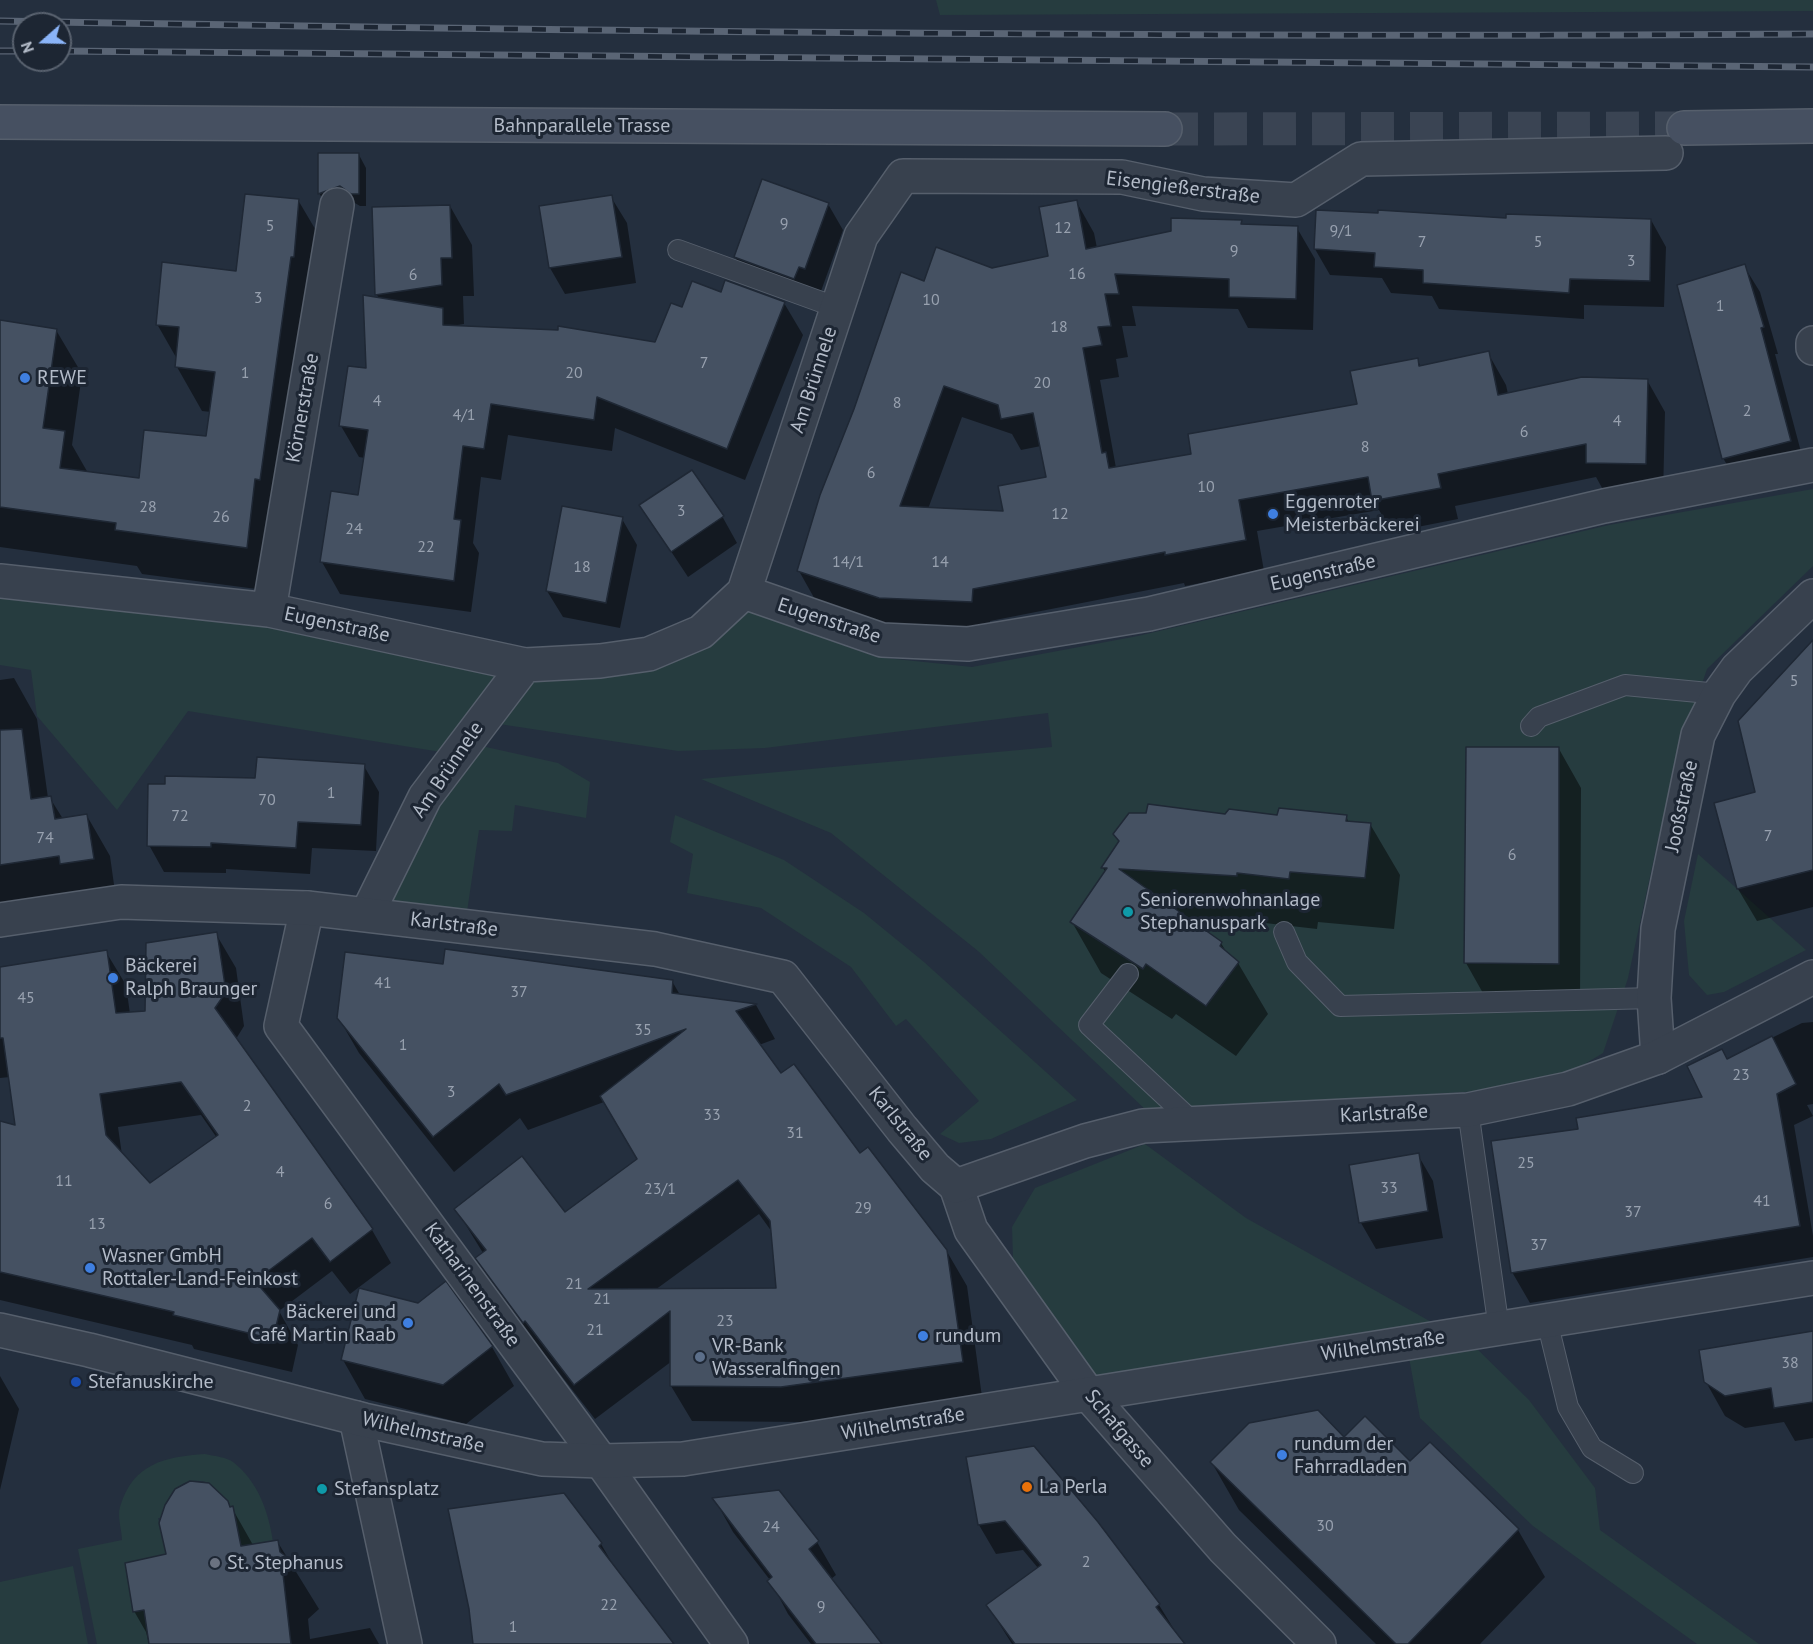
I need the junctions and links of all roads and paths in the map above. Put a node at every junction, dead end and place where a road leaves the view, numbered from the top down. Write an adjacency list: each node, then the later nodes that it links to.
1 (0, 122): 3 (main road, Bahnparallele Trasse)
2 (1813, 126): 4 (main road)
3 (1165, 129)
4 (1675, 141): 5 (street, Eisengießerstraße)
5 (903, 176): 8 (street, Am Brünnele)
6 (337, 206): 15 (street, Körnerstraße)
7 (678, 250): 8 (lane)
8 (838, 308): 13 (street, Am Brünnele)
9 (1813, 343): 10 (street)
10 (1813, 348)
11 (1813, 465): 13 (street, Eugenstraße)
12 (0, 581): 15 (street, Eugenstraße)
13 (744, 592): 16 (street, Eugenstraße)
14 (1813, 597): 17 (street, Jooßstraße)
15 (269, 610): 16 (street, Eugenstraße)
16 (525, 665): 20 (street, Am Brünnele)
17 (1719, 694): 18 (lane); 25 (street, Jooßstraße)
18 (1531, 726)
19 (307, 908): 20 (street, Karlstraße); 21 (street, Karlstraße); 36 (street, Katharinenstraße)
20 (367, 914): 29 (street, Karlstraße)
21 (0, 920)
22 (1284, 932): 25 (lane)
23 (1128, 974): 28 (lane)
24 (1813, 977): 26 (street, Karlstraße)
25 (1654, 998): 26 (street, Jooßstraße)
26 (1658, 1057): 27 (street, Karlstraße)
27 (1468, 1110): 28 (street, Karlstraße); 32 (lane)
28 (1194, 1123): 29 (street, Karlstraße)
29 (956, 1186): 34 (street, Schafgasse)
30 (1813, 1278): 31 (street, Wilhelmstraße)
31 (1547, 1321): 32 (street, Wilhelmstraße); 37 (lane)
32 (1499, 1329): 34 (street, Wilhelmstraße)
33 (0, 1330): 35 (street, Wilhelmstraße)
34 (1089, 1395): 36 (street, Wilhelmstraße); 40 (street, Schafgasse)
35 (356, 1418): 36 (street, Wilhelmstraße); 38 (street)
36 (601, 1461): 39 (street, Katharinenstraße)
37 (1633, 1473)
38 (405, 1644)
39 (731, 1644)
40 (1319, 1644)

